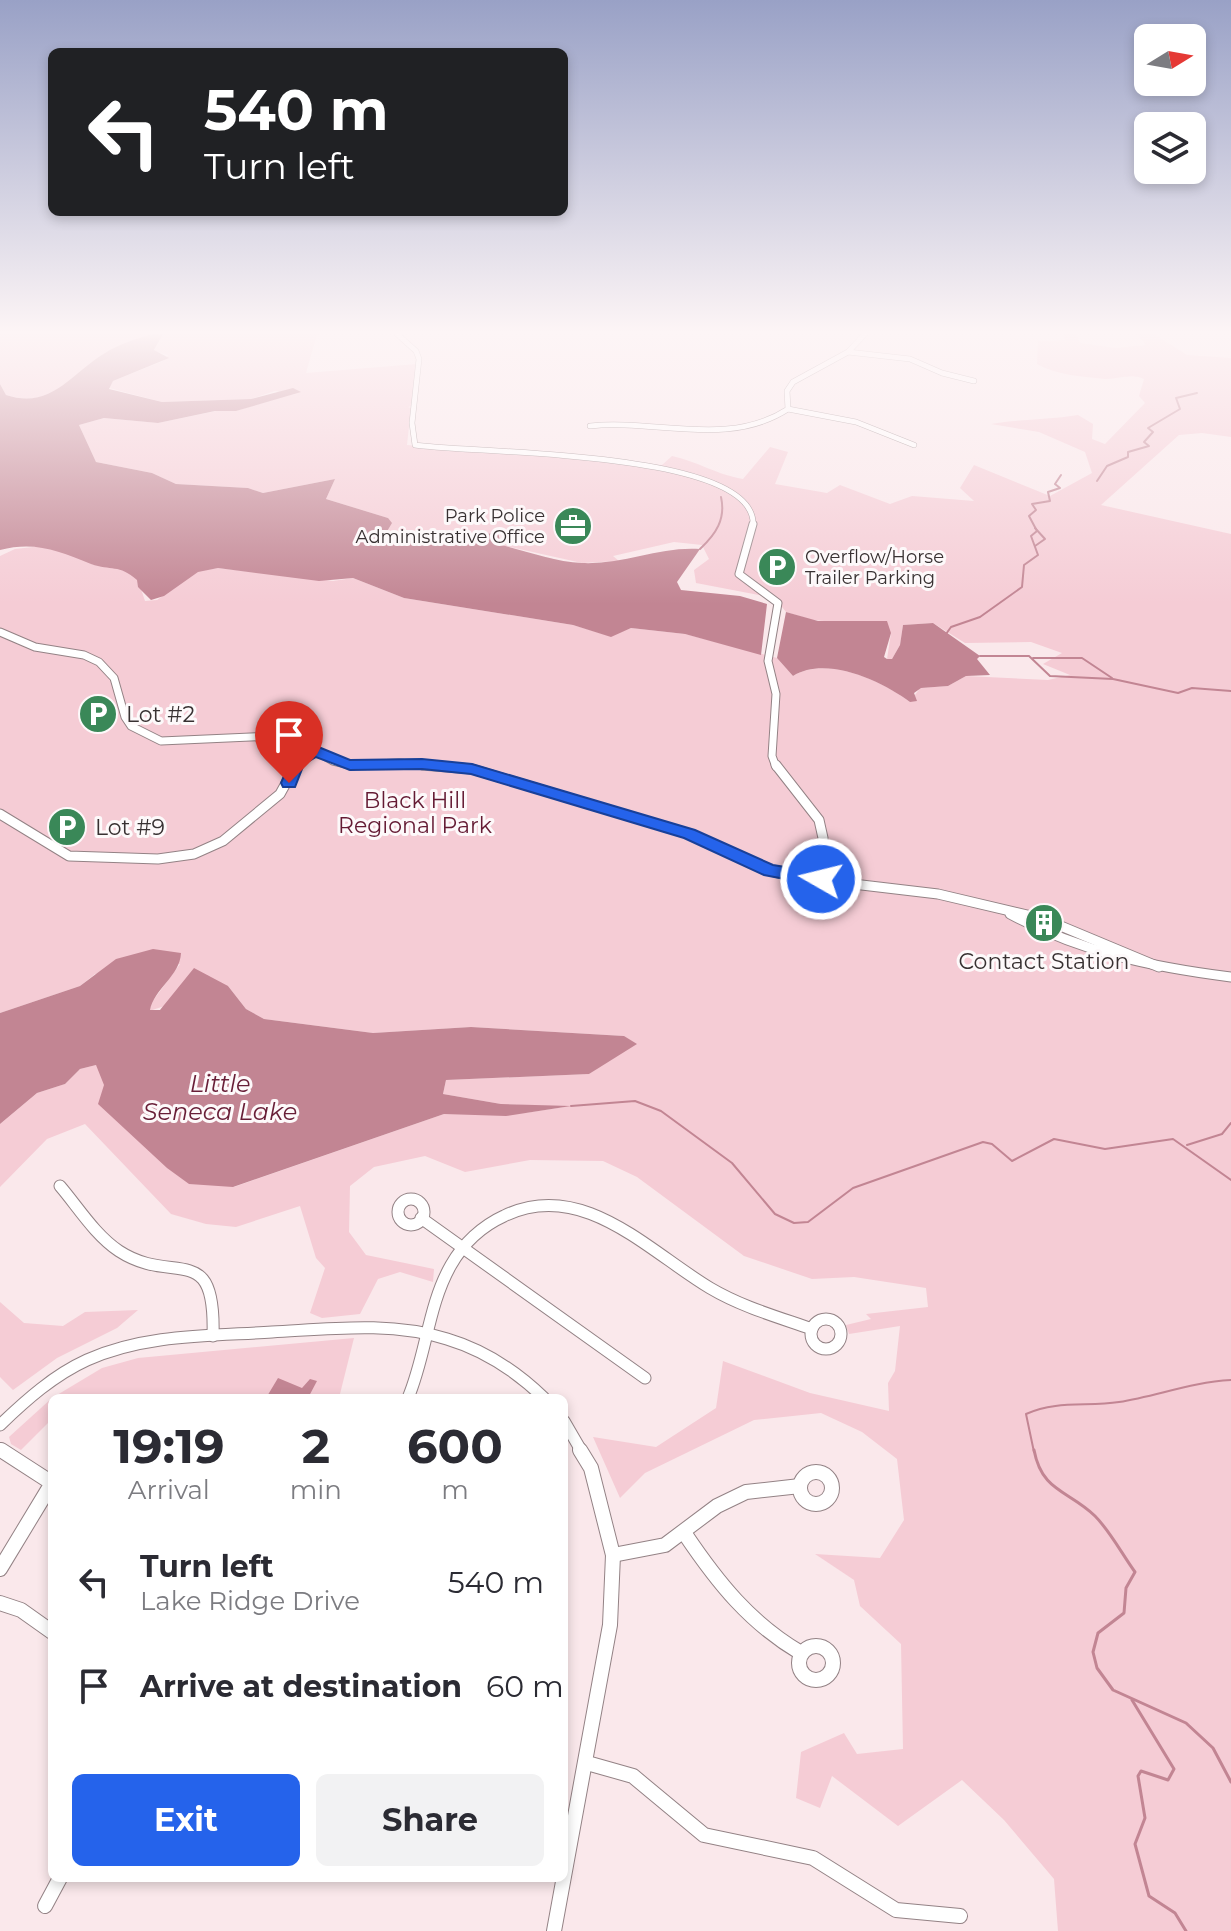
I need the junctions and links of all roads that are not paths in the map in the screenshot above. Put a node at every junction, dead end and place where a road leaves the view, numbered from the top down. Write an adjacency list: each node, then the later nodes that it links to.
1 (415, 424): 11 (street)
2 (605, 424): 6 (street)
3 (647, 424): 4 (street)
4 (751, 424)
5 (861, 424): 7 (street)
6 (590, 426)
7 (914, 445)
8 (0, 632): 9 (street)
9 (316, 751): 10 (street); 11 (street)
10 (0, 814)
11 (821, 879): 12 (street)
12 (1007, 912): 13 (street); 13 (street)
13 (1159, 967): 14 (street)
14 (1231, 977)
15 (60, 1186): 20 (street)
16 (421, 1218): 17 (street)
17 (463, 1250): 18 (street); 19 (street); 21 (street)
18 (812, 1329)
19 (429, 1334): 20 (street); 22 (street); 23 (street)
20 (213, 1336): 24 (street)
21 (645, 1378)
22 (409, 1394)
23 (539, 1394)
24 (0, 1425)
25 (568, 1428): 31 (street)
26 (0, 1449): 27 (street)
27 (48, 1480)
28 (800, 1486): 30 (street)
29 (48, 1490): 32 (street)
30 (685, 1534): 31 (street); 35 (street)
31 (613, 1555): 36 (street)
32 (0, 1569)
33 (0, 1603): 34 (street)
34 (48, 1629)
35 (801, 1653)
36 (587, 1763): 37 (street); 41 (street)
37 (568, 1860)
38 (58, 1882): 40 (street)
39 (564, 1882): 42 (street)
40 (45, 1906)
41 (960, 1916)
42 (554, 1931)

